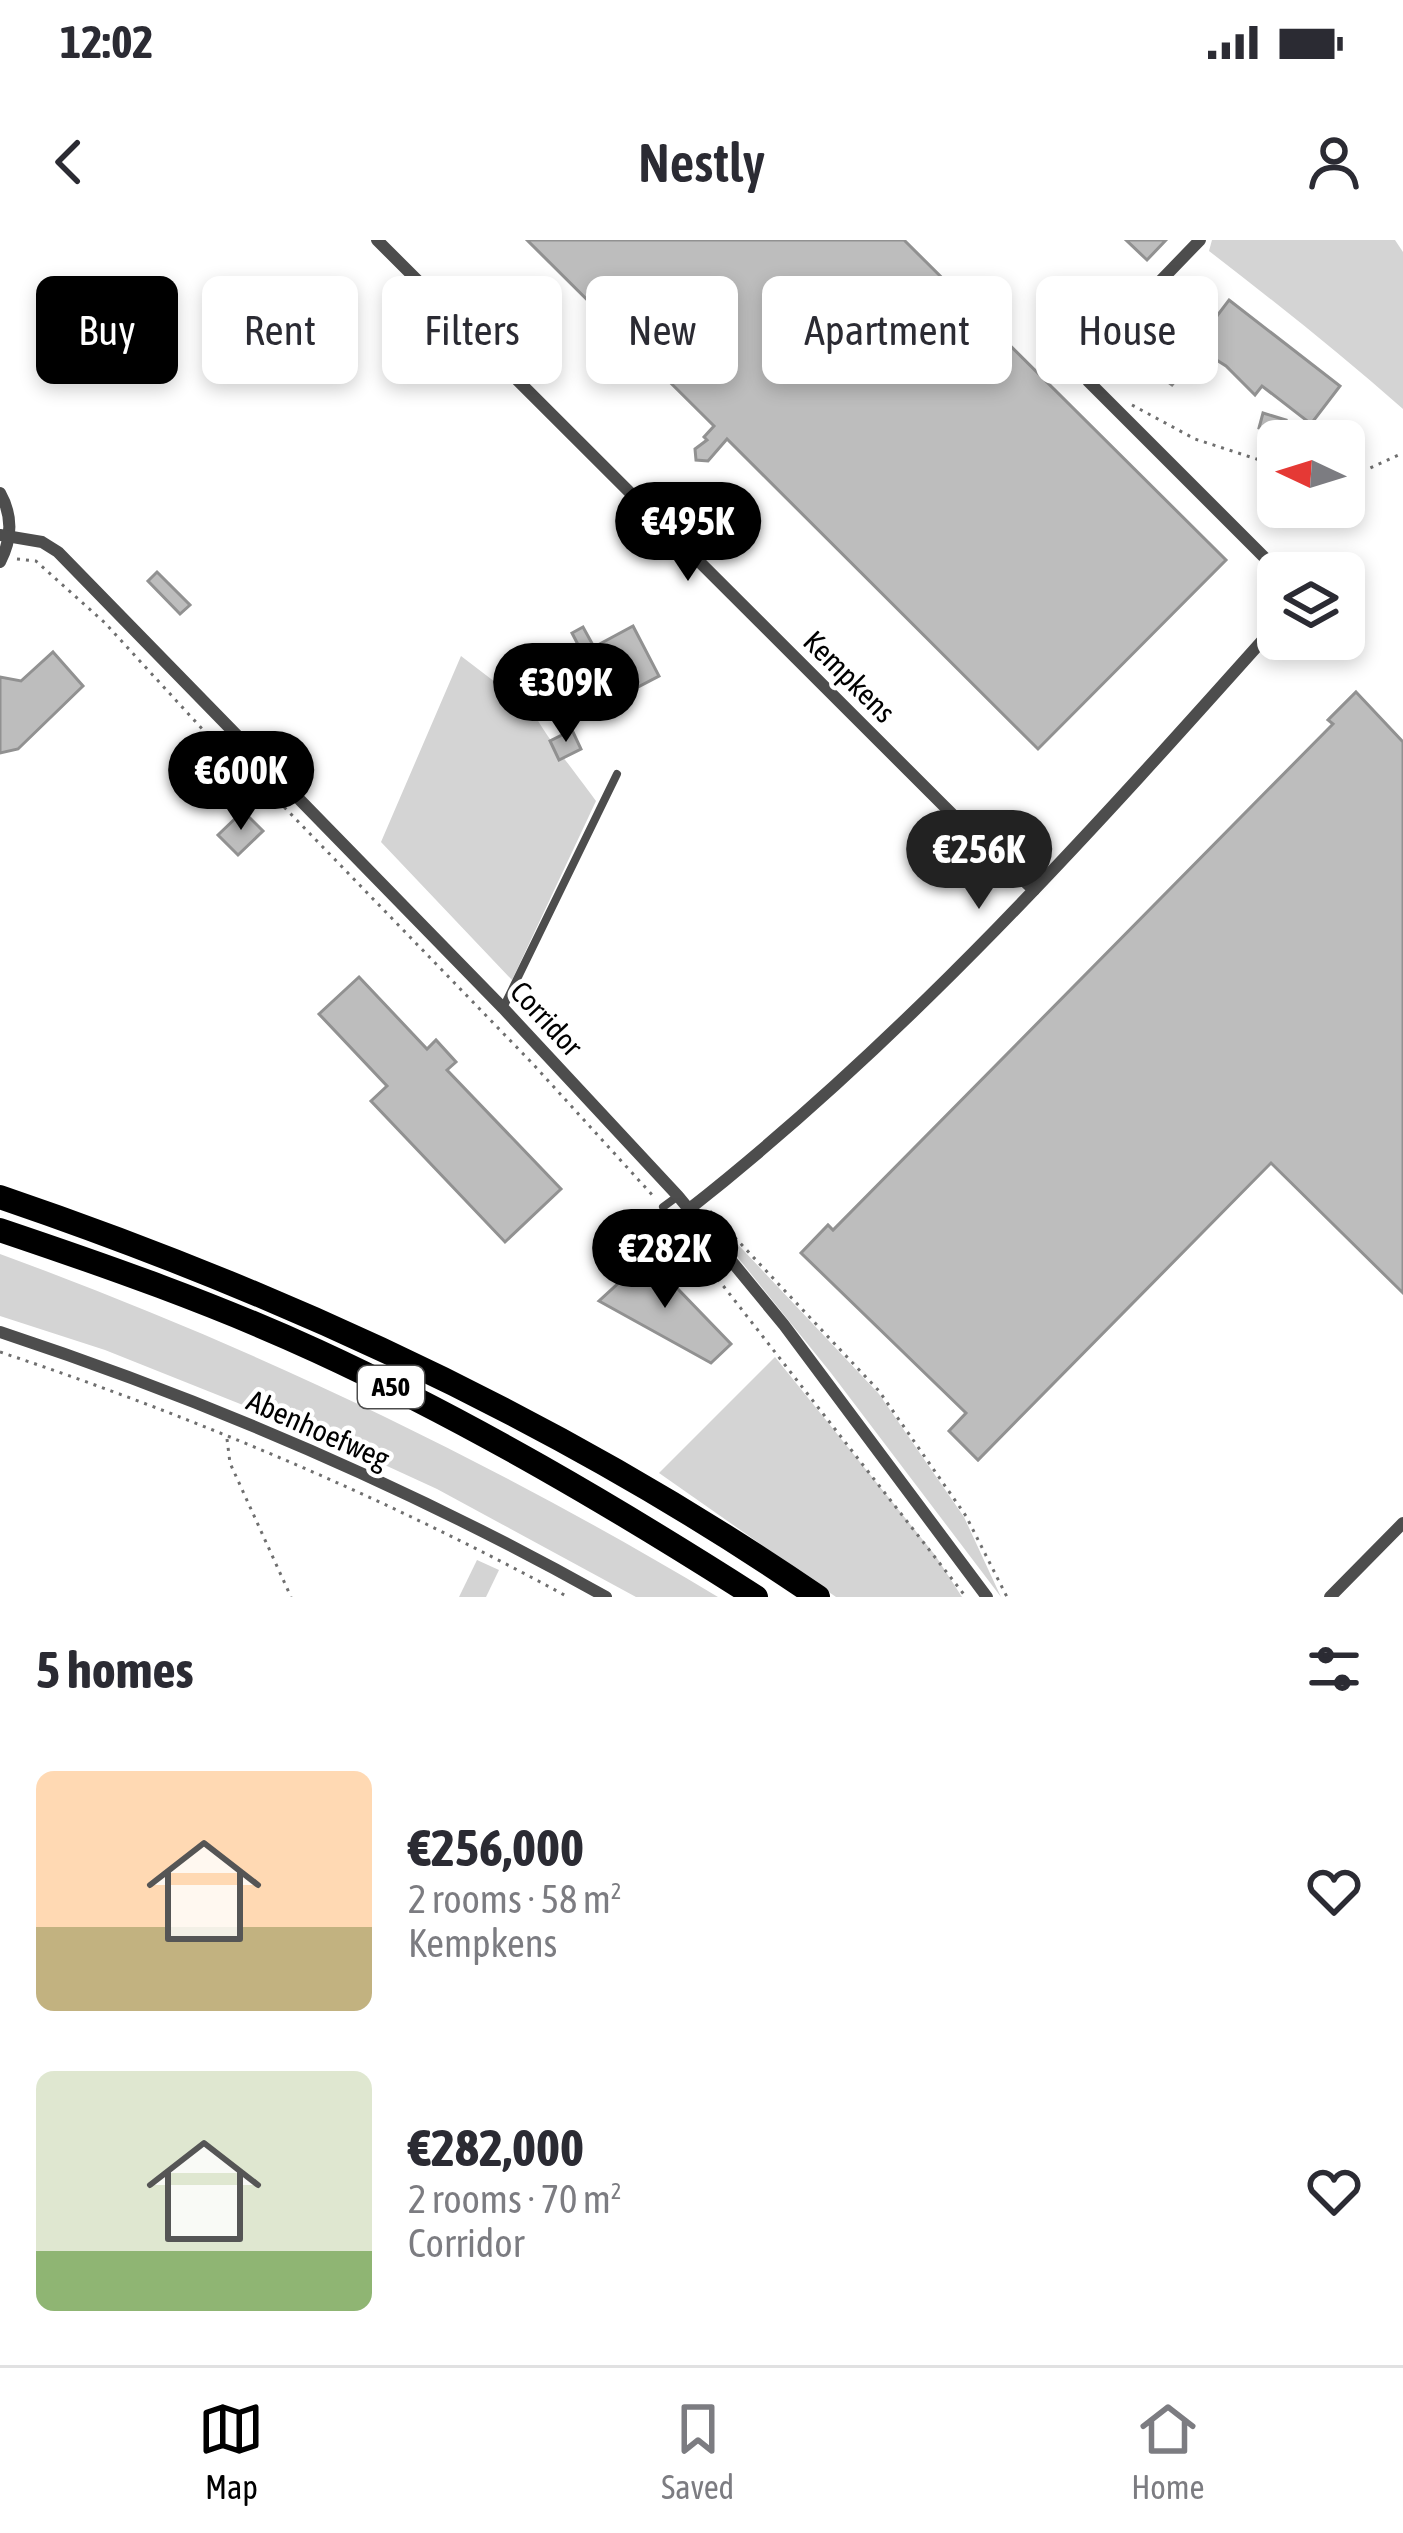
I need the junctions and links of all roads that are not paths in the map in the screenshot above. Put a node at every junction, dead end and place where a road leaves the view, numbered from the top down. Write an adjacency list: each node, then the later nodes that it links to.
1 (377, 240): 9 (street, Kempkens)
2 (1200, 240): 5 (street)
3 (0, 493): 4 (street)
4 (4, 535): 6 (street); 10 (street, Corridor)
5 (1259, 552)
6 (5, 560)
7 (1257, 646): 9 (street)
8 (617, 774): 10 (lane)
9 (1034, 890): 14 (street)
10 (503, 1008): 11 (street, Corridor)
11 (678, 1196): 13 (lane); 14 (street, Corridor)
12 (0, 1197): 20 (highway, A50)
13 (663, 1207)
14 (688, 1210): 21 (street, Corridor)
15 (0, 1230): 19 (highway, A50)
16 (0, 1332): 18 (street, Abenhoefweg)
17 (1403, 1523): 22 (street)
18 (606, 1597)
19 (756, 1597)
20 (818, 1597)
21 (988, 1597)
22 (1330, 1597)

